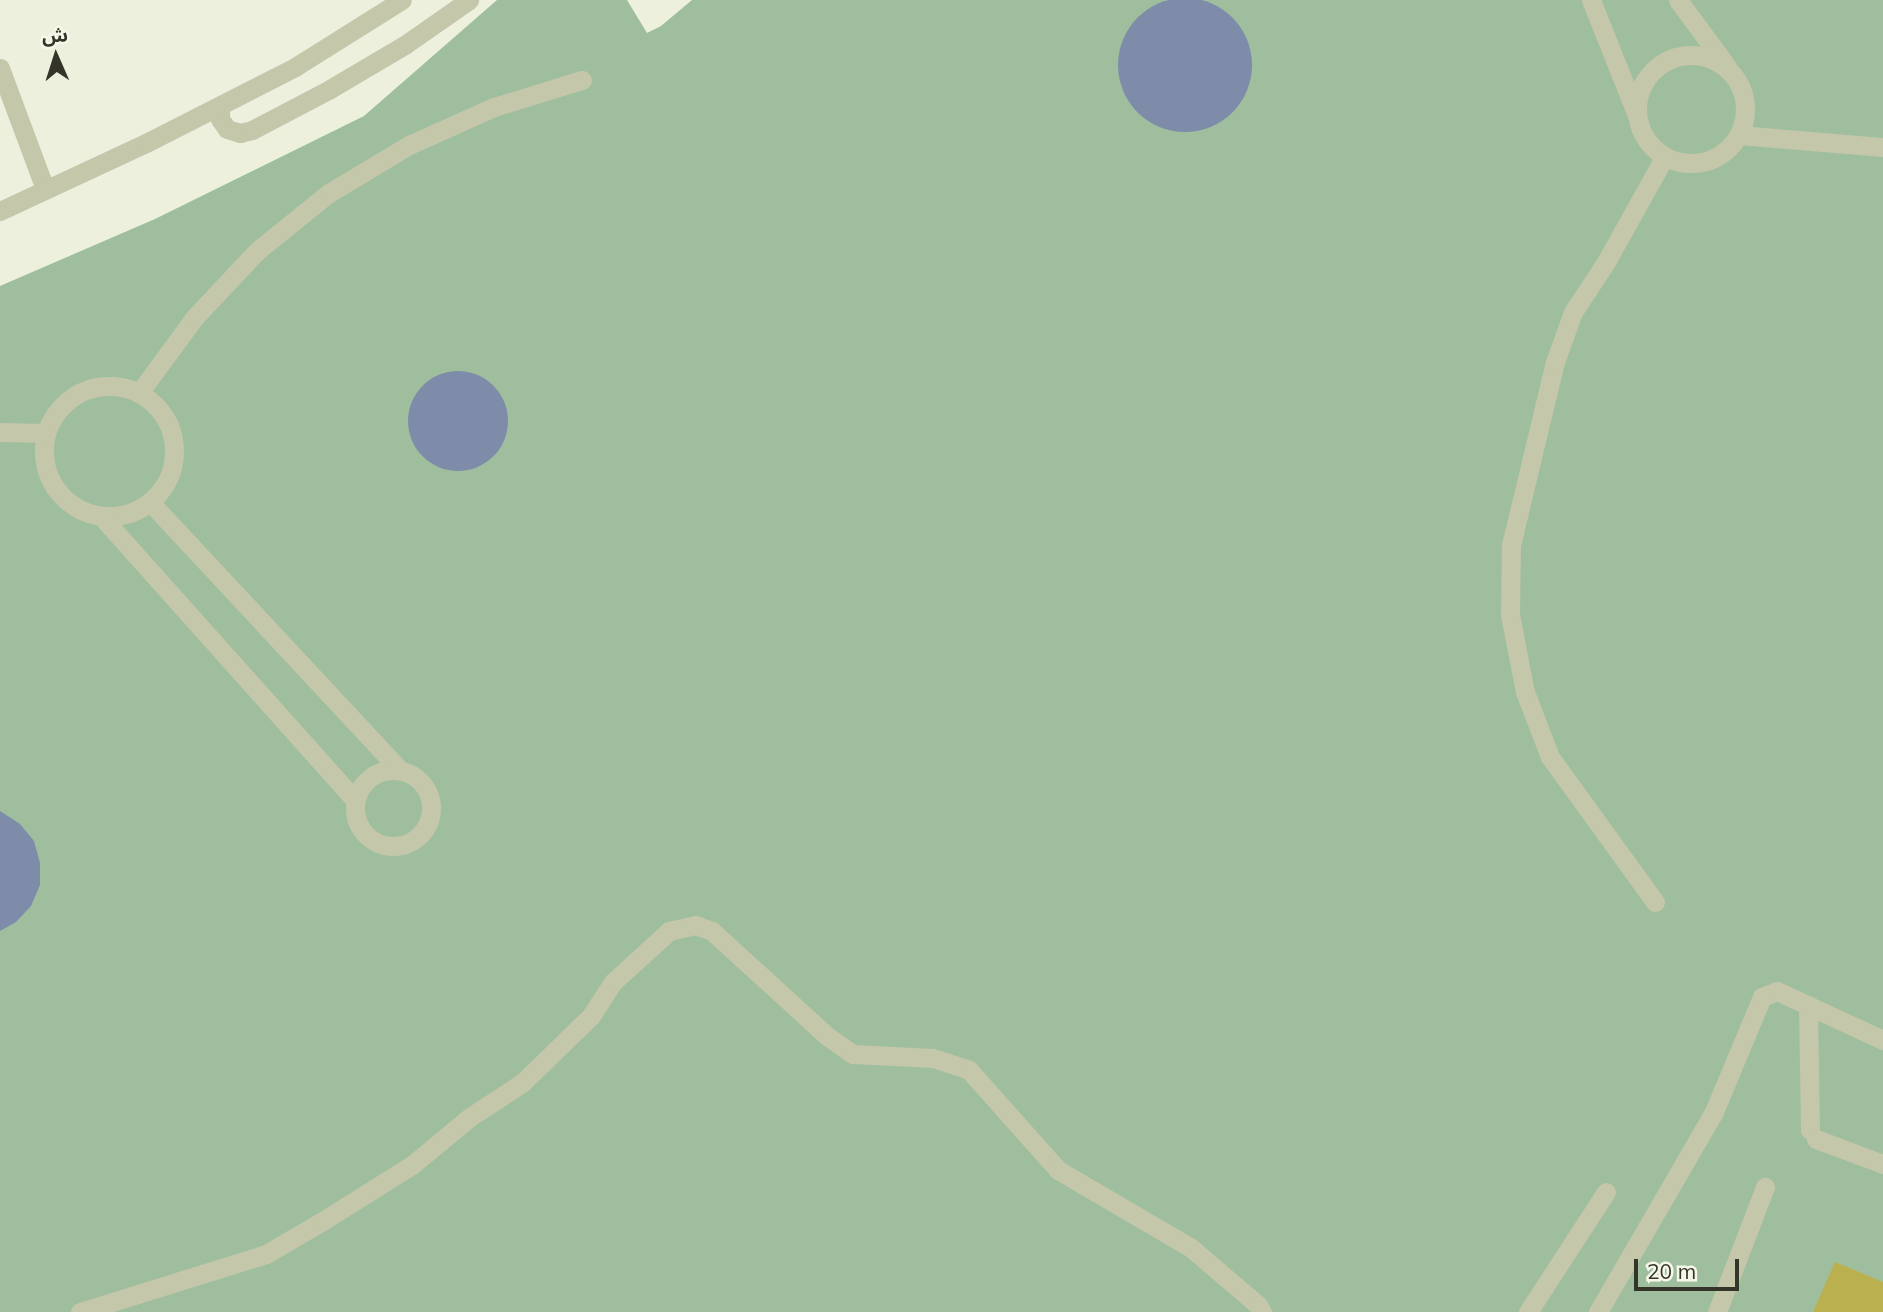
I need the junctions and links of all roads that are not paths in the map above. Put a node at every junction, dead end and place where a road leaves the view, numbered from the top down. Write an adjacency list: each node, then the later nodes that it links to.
1 (402, 0): 8 (street)
2 (469, 0): 8 (street)
3 (1591, 0): 9 (street)
4 (1678, 0): 6 (street)
5 (0, 68): 13 (street)
6 (1731, 71): 9 (street); 10 (street)
7 (582, 80): 15 (street)
8 (220, 106): 13 (street)
9 (1637, 115): 12 (street)
10 (1739, 135): 11 (street); 12 (street)
11 (1883, 147)
12 (1665, 156): 22 (street)
13 (45, 190): 14 (street)
14 (0, 211)
15 (139, 393): 17 (street); 18 (street)
16 (0, 432): 17 (street)
17 (46, 433): 19 (street)
18 (150, 502): 19 (street); 20 (street)
19 (101, 516): 21 (street)
20 (400, 770): 21 (street); 21 (street)
21 (355, 800)
22 (1655, 902)
23 (1808, 1006): 24 (street); 25 (street); 31 (street)
24 (1883, 1040)
25 (1883, 1164)
26 (1765, 1187): 32 (street)
27 (1606, 1192): 30 (street)
28 (80, 1312): 29 (street)
29 (1262, 1312)
30 (1528, 1312)
31 (1598, 1312)
32 (1717, 1312)

